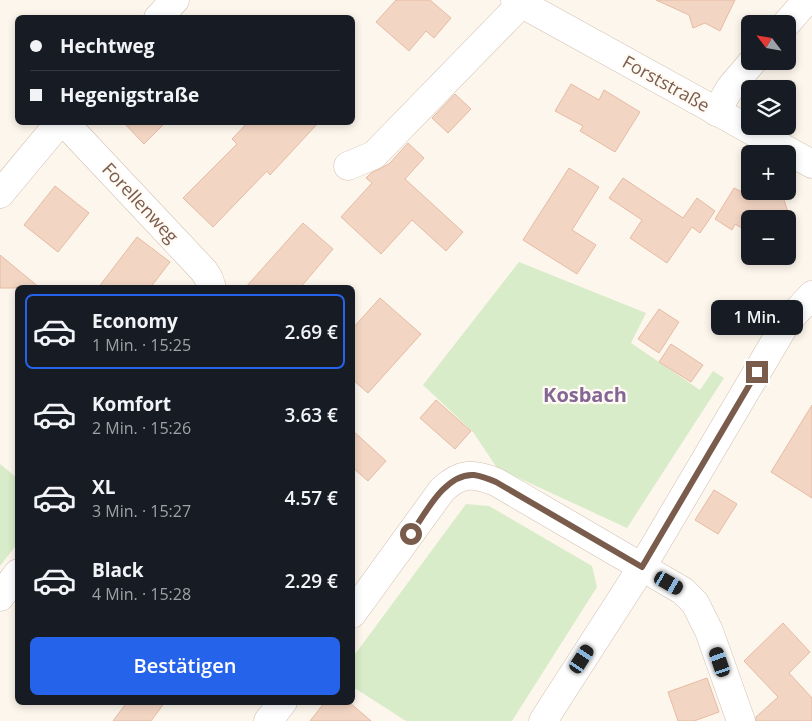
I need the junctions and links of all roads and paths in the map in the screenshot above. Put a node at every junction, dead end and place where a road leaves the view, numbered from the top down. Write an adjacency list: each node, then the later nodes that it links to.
1 (175, 0): 4 (street)
2 (807, 0): 5 (street)
3 (518, 2): 7 (street, Forststraße); 11 (street, Forststraße)
4 (161, 15)
5 (794, 15)
6 (746, 70): 7 (street)
7 (716, 112): 10 (street, Forststraße)
8 (58, 125): 12 (street)
9 (67, 125): 13 (street, Forellenweg)
10 (812, 164)
11 (348, 166)
12 (0, 194)
13 (211, 285)
14 (812, 295): 15 (street)
15 (642, 567): 18 (street); 21 (street); 22 (street)
16 (15, 577): 17 (street)
17 (0, 596)
18 (355, 610)
19 (281, 705): 20 (street)
20 (268, 721)
21 (543, 721)
22 (741, 721)

